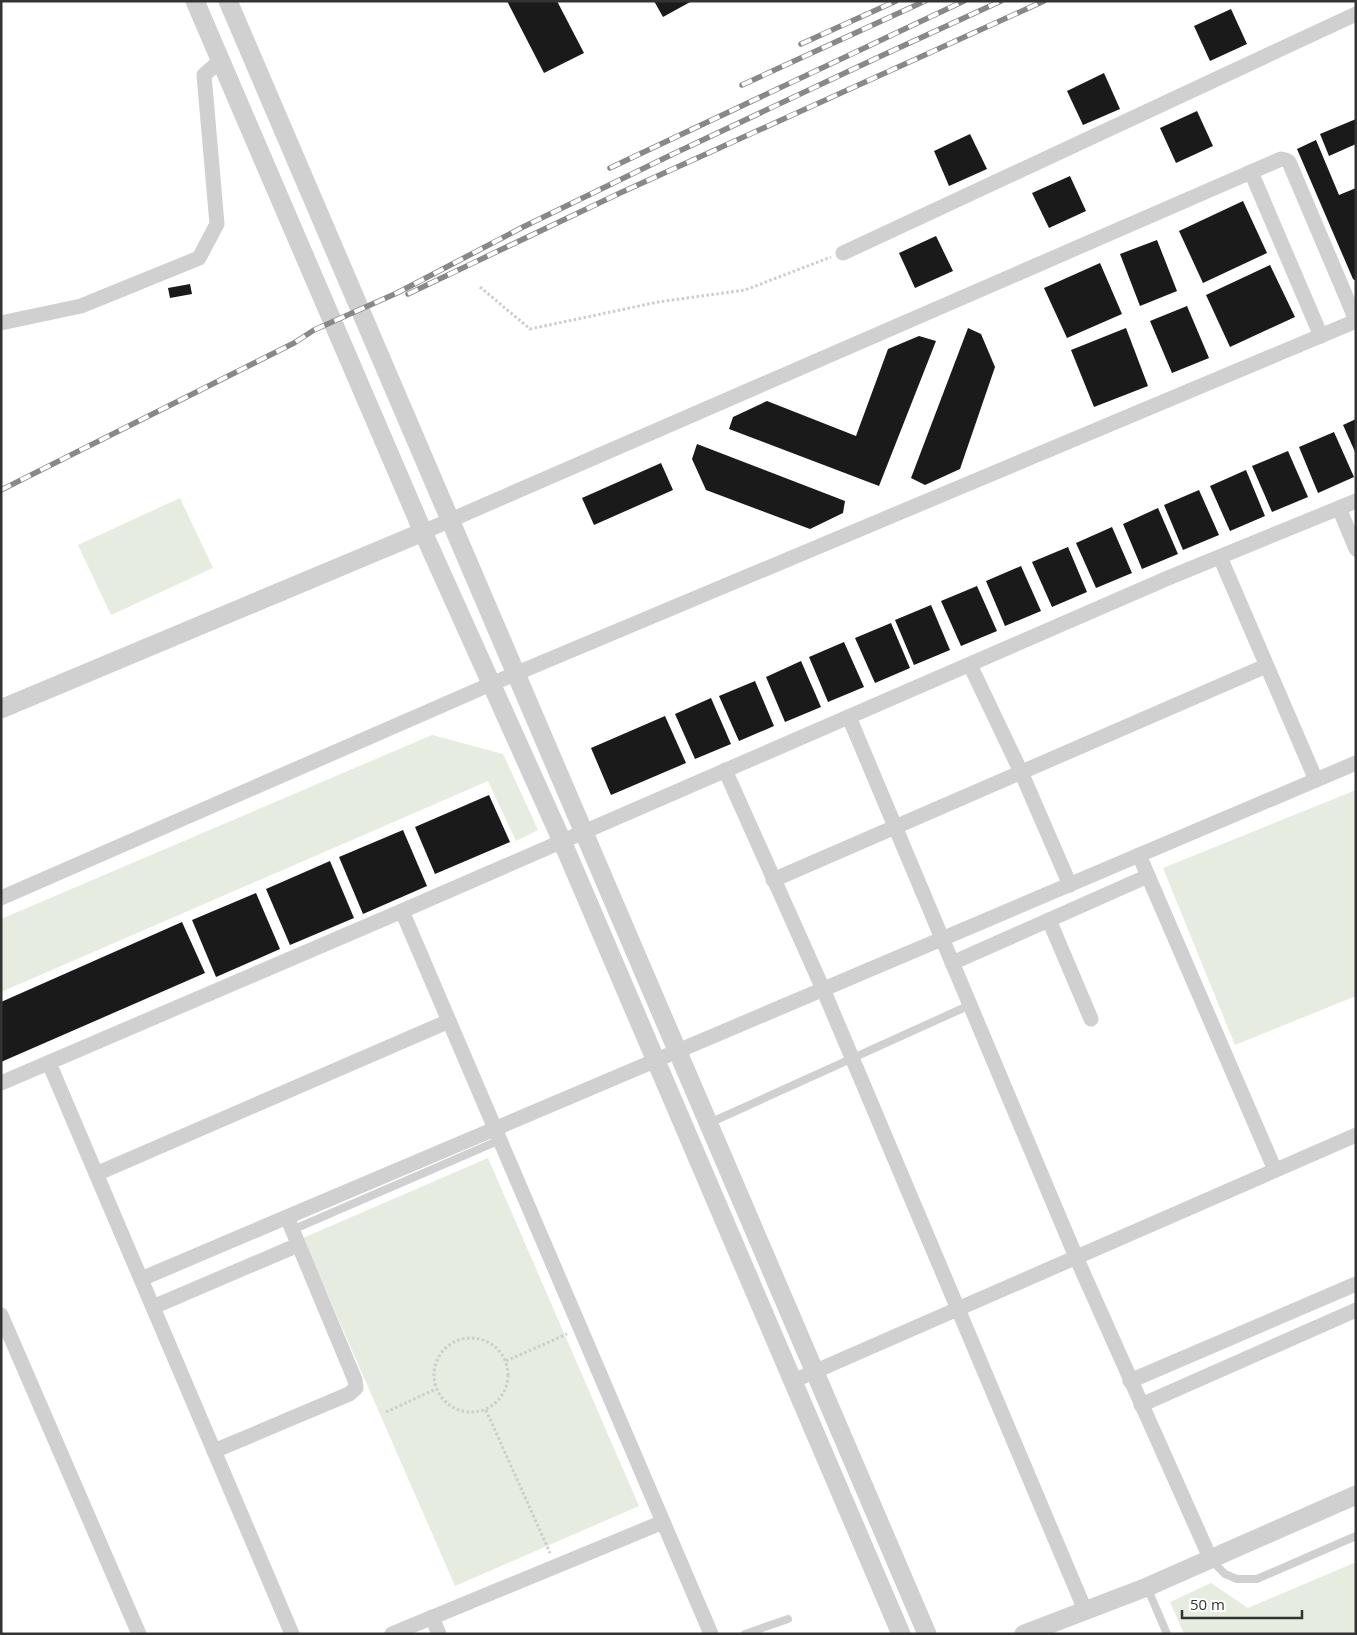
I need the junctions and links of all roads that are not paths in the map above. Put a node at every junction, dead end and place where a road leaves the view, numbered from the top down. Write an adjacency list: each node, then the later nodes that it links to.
1 (195, 1): 4 (street)
2 (228, 1): 12 (street)
3 (1356, 14): 6 (street)
4 (220, 61): 8 (street); 13 (street)
5 (1252, 172): 7 (street); 9 (street); 12 (street)
6 (843, 253)
7 (1356, 320): 9 (street)
8 (1, 322)
9 (1321, 336): 18 (street)
10 (1356, 501): 11 (street)
11 (1339, 508): 14 (street); 15 (street)
12 (450, 520): 13 (street); 18 (street)
13 (423, 532): 19 (street); 20 (street)
14 (1356, 549)
15 (1220, 557): 16 (street); 17 (street)
16 (970, 665): 21 (street); 24 (street)
17 (1266, 666): 24 (street); 25 (street)
18 (517, 674): 19 (street); 27 (street)
19 (492, 684): 28 (street); 33 (street)
20 (1, 710)
21 (849, 717): 23 (street); 26 (street)
22 (1356, 763): 25 (street)
23 (725, 770): 27 (street); 31 (street)
24 (1021, 772): 26 (street); 32 (street)
25 (1316, 780): 29 (street)
26 (895, 827): 31 (street); 36 (street)
27 (584, 831): 28 (street); 42 (street)
28 (562, 841): 34 (street); 44 (street)
29 (1138, 855): 30 (street); 32 (street)
30 (1148, 876): 35 (street); 50 (street)
31 (774, 880): 38 (street)
32 (1070, 884): 36 (street)
33 (1, 898)
34 (402, 911): 41 (street); 45 (street)
35 (1049, 920): 37 (street); 40 (street)
36 (942, 939): 37 (street); 38 (street)
37 (952, 963): 39 (street)
38 (823, 989): 42 (street); 43 (street)
39 (970, 1005): 43 (lane); 54 (street)
40 (1091, 1020)
41 (449, 1021): 48 (street); 51 (street)
42 (677, 1051): 44 (street); 61 (street)
43 (852, 1058): 47 (lane); 58 (street)
44 (656, 1060): 48 (street); 62 (street)
45 (48, 1063): 46 (street); 51 (street)
46 (1, 1083)
47 (716, 1120)
48 (498, 1134): 52 (street); 67 (street)
49 (1356, 1135): 50 (street)
50 (1275, 1170): 54 (street)
51 (96, 1174): 55 (street)
52 (289, 1224): 53 (street); 55 (street)
53 (298, 1245): 57 (street); 65 (street)
54 (1076, 1257): 58 (street); 63 (street)
55 (140, 1279): 57 (street)
56 (1356, 1284): 63 (street)
57 (153, 1307): 65 (street)
58 (958, 1309): 61 (street); 71 (street)
59 (1356, 1310): 64 (street)
60 (1, 1316): 75 (street)
61 (815, 1371): 62 (street); 81 (street)
62 (793, 1381): 80 (street)
63 (1130, 1381): 64 (street)
64 (1141, 1405): 69 (street)
65 (214, 1451): 76 (street)
66 (1356, 1495): 69 (street)
67 (663, 1522): 72 (street); 74 (street)
68 (1356, 1536): 69 (lane)
69 (1211, 1560): 70 (street)
70 (1147, 1587): 71 (street); 83 (lane)
71 (1084, 1610): 82 (street)
72 (432, 1617): 77 (street); 78 (street)
73 (788, 1619): 79 (lane)
74 (710, 1633)
75 (139, 1634)
76 (292, 1634)
77 (392, 1634)
78 (439, 1634)
79 (745, 1634)
80 (901, 1634)
81 (927, 1634)
82 (1024, 1634)
83 (1167, 1634)

